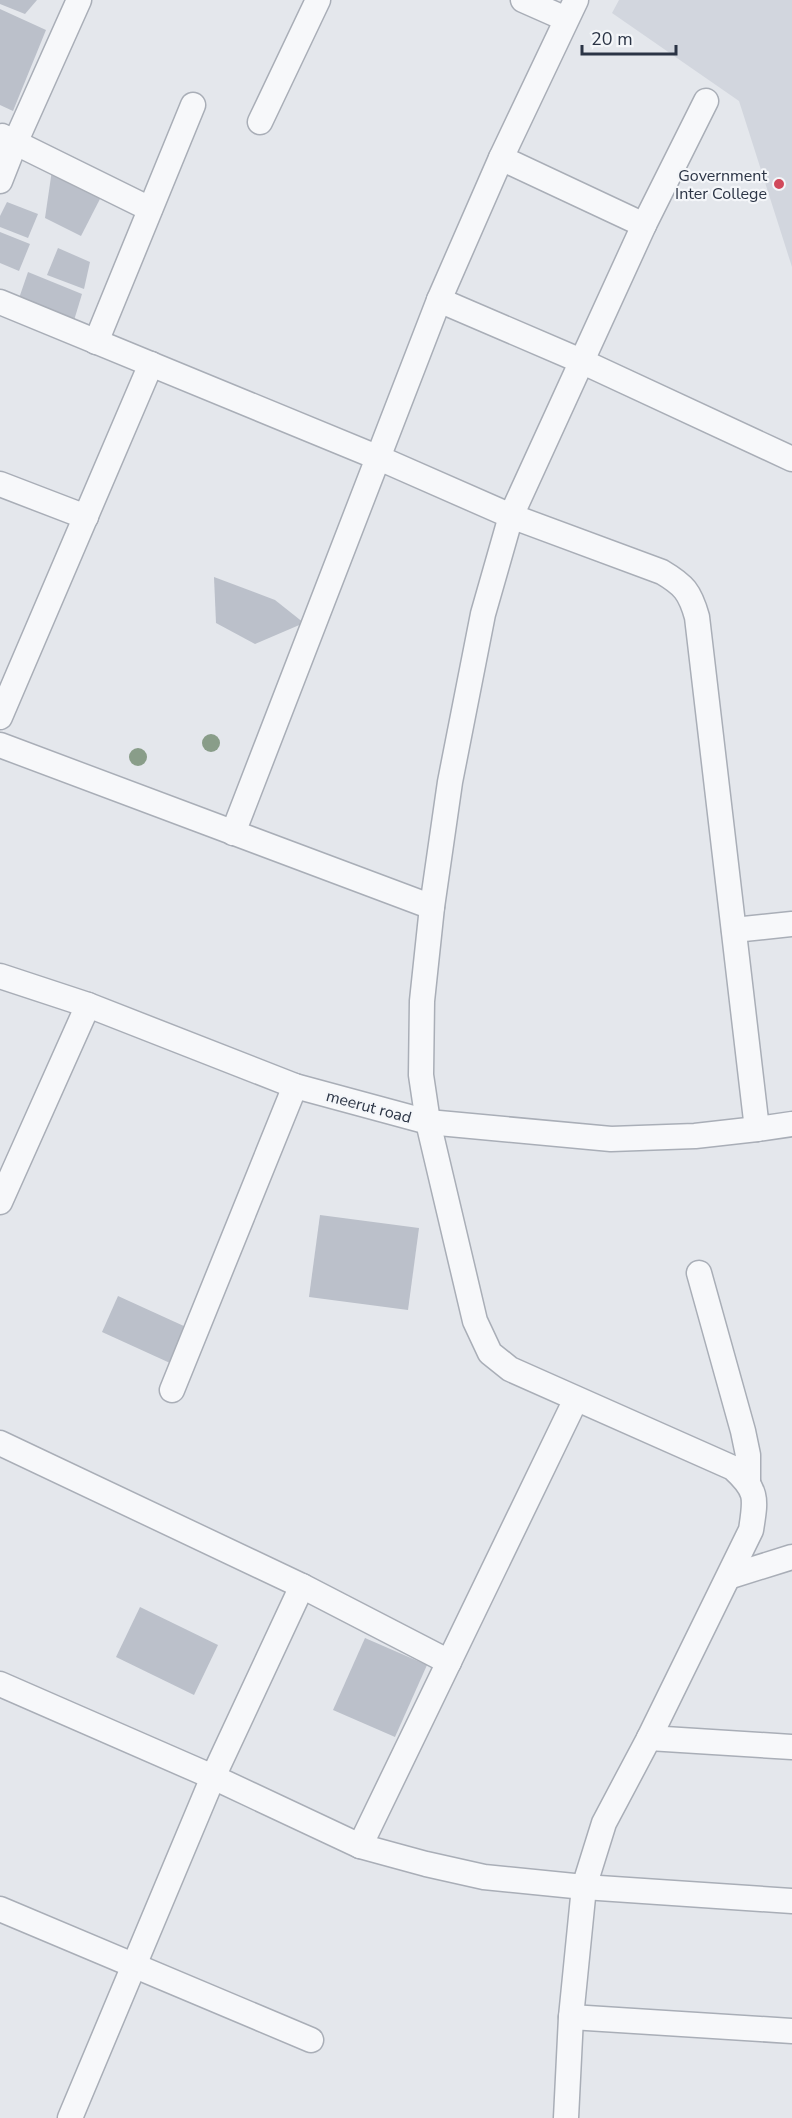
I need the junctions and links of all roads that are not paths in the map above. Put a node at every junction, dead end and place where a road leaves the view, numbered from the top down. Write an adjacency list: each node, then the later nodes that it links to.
1 (79, 0): 8 (street)
2 (318, 0): 7 (street)
3 (523, 0): 4 (street)
4 (571, 10): 9 (street)
5 (706, 101): 12 (street)
6 (193, 105): 11 (street)
7 (260, 122)
8 (7, 139): 10 (street); 11 (street)
9 (501, 158): 12 (street); 13 (street)
10 (0, 181)
11 (150, 209): 15 (street)
12 (644, 225): 16 (street)
13 (439, 300): 16 (street); 18 (street)
14 (0, 302): 15 (street)
15 (96, 342): 17 (street)
16 (581, 361): 19 (street); 21 (street)
17 (151, 364): 18 (street); 22 (street)
18 (379, 458): 21 (street); 25 (street)
19 (792, 459)
20 (0, 484): 22 (street)
21 (511, 516): 26 (street); 28 (street)
22 (86, 517): 23 (street)
23 (0, 717)
24 (0, 745): 25 (street)
25 (233, 833): 26 (street)
26 (432, 907): 32 (street)
27 (792, 924): 28 (street)
28 (734, 930): 34 (street)
29 (0, 976): 30 (street, meerut road)
30 (88, 1005): 31 (street, meerut road); 35 (street)
31 (295, 1086): 32 (street, meerut road); 37 (street)
32 (428, 1122): 34 (street, meerut road); 38 (street)
33 (792, 1124): 34 (street, meerut road)
34 (757, 1130)
35 (0, 1202)
36 (699, 1273): 40 (street)
37 (172, 1390)
38 (576, 1399): 40 (street); 44 (street)
39 (0, 1443): 43 (street)
40 (748, 1481): 42 (street)
41 (792, 1557): 42 (street)
42 (731, 1576): 46 (street)
43 (302, 1586): 44 (street); 48 (street)
44 (449, 1662): 49 (street)
45 (0, 1684): 48 (street)
46 (649, 1738): 47 (street); 50 (street)
47 (792, 1747)
48 (213, 1777): 49 (street); 53 (street)
49 (360, 1846): 50 (street)
50 (584, 1887): 51 (street); 54 (street)
51 (792, 1901)
52 (0, 1909): 53 (street)
53 (134, 1965): 56 (street); 57 (street)
54 (571, 2017): 55 (street); 58 (street)
55 (792, 2031)
56 (311, 2040)
57 (70, 2118)
58 (566, 2118)

